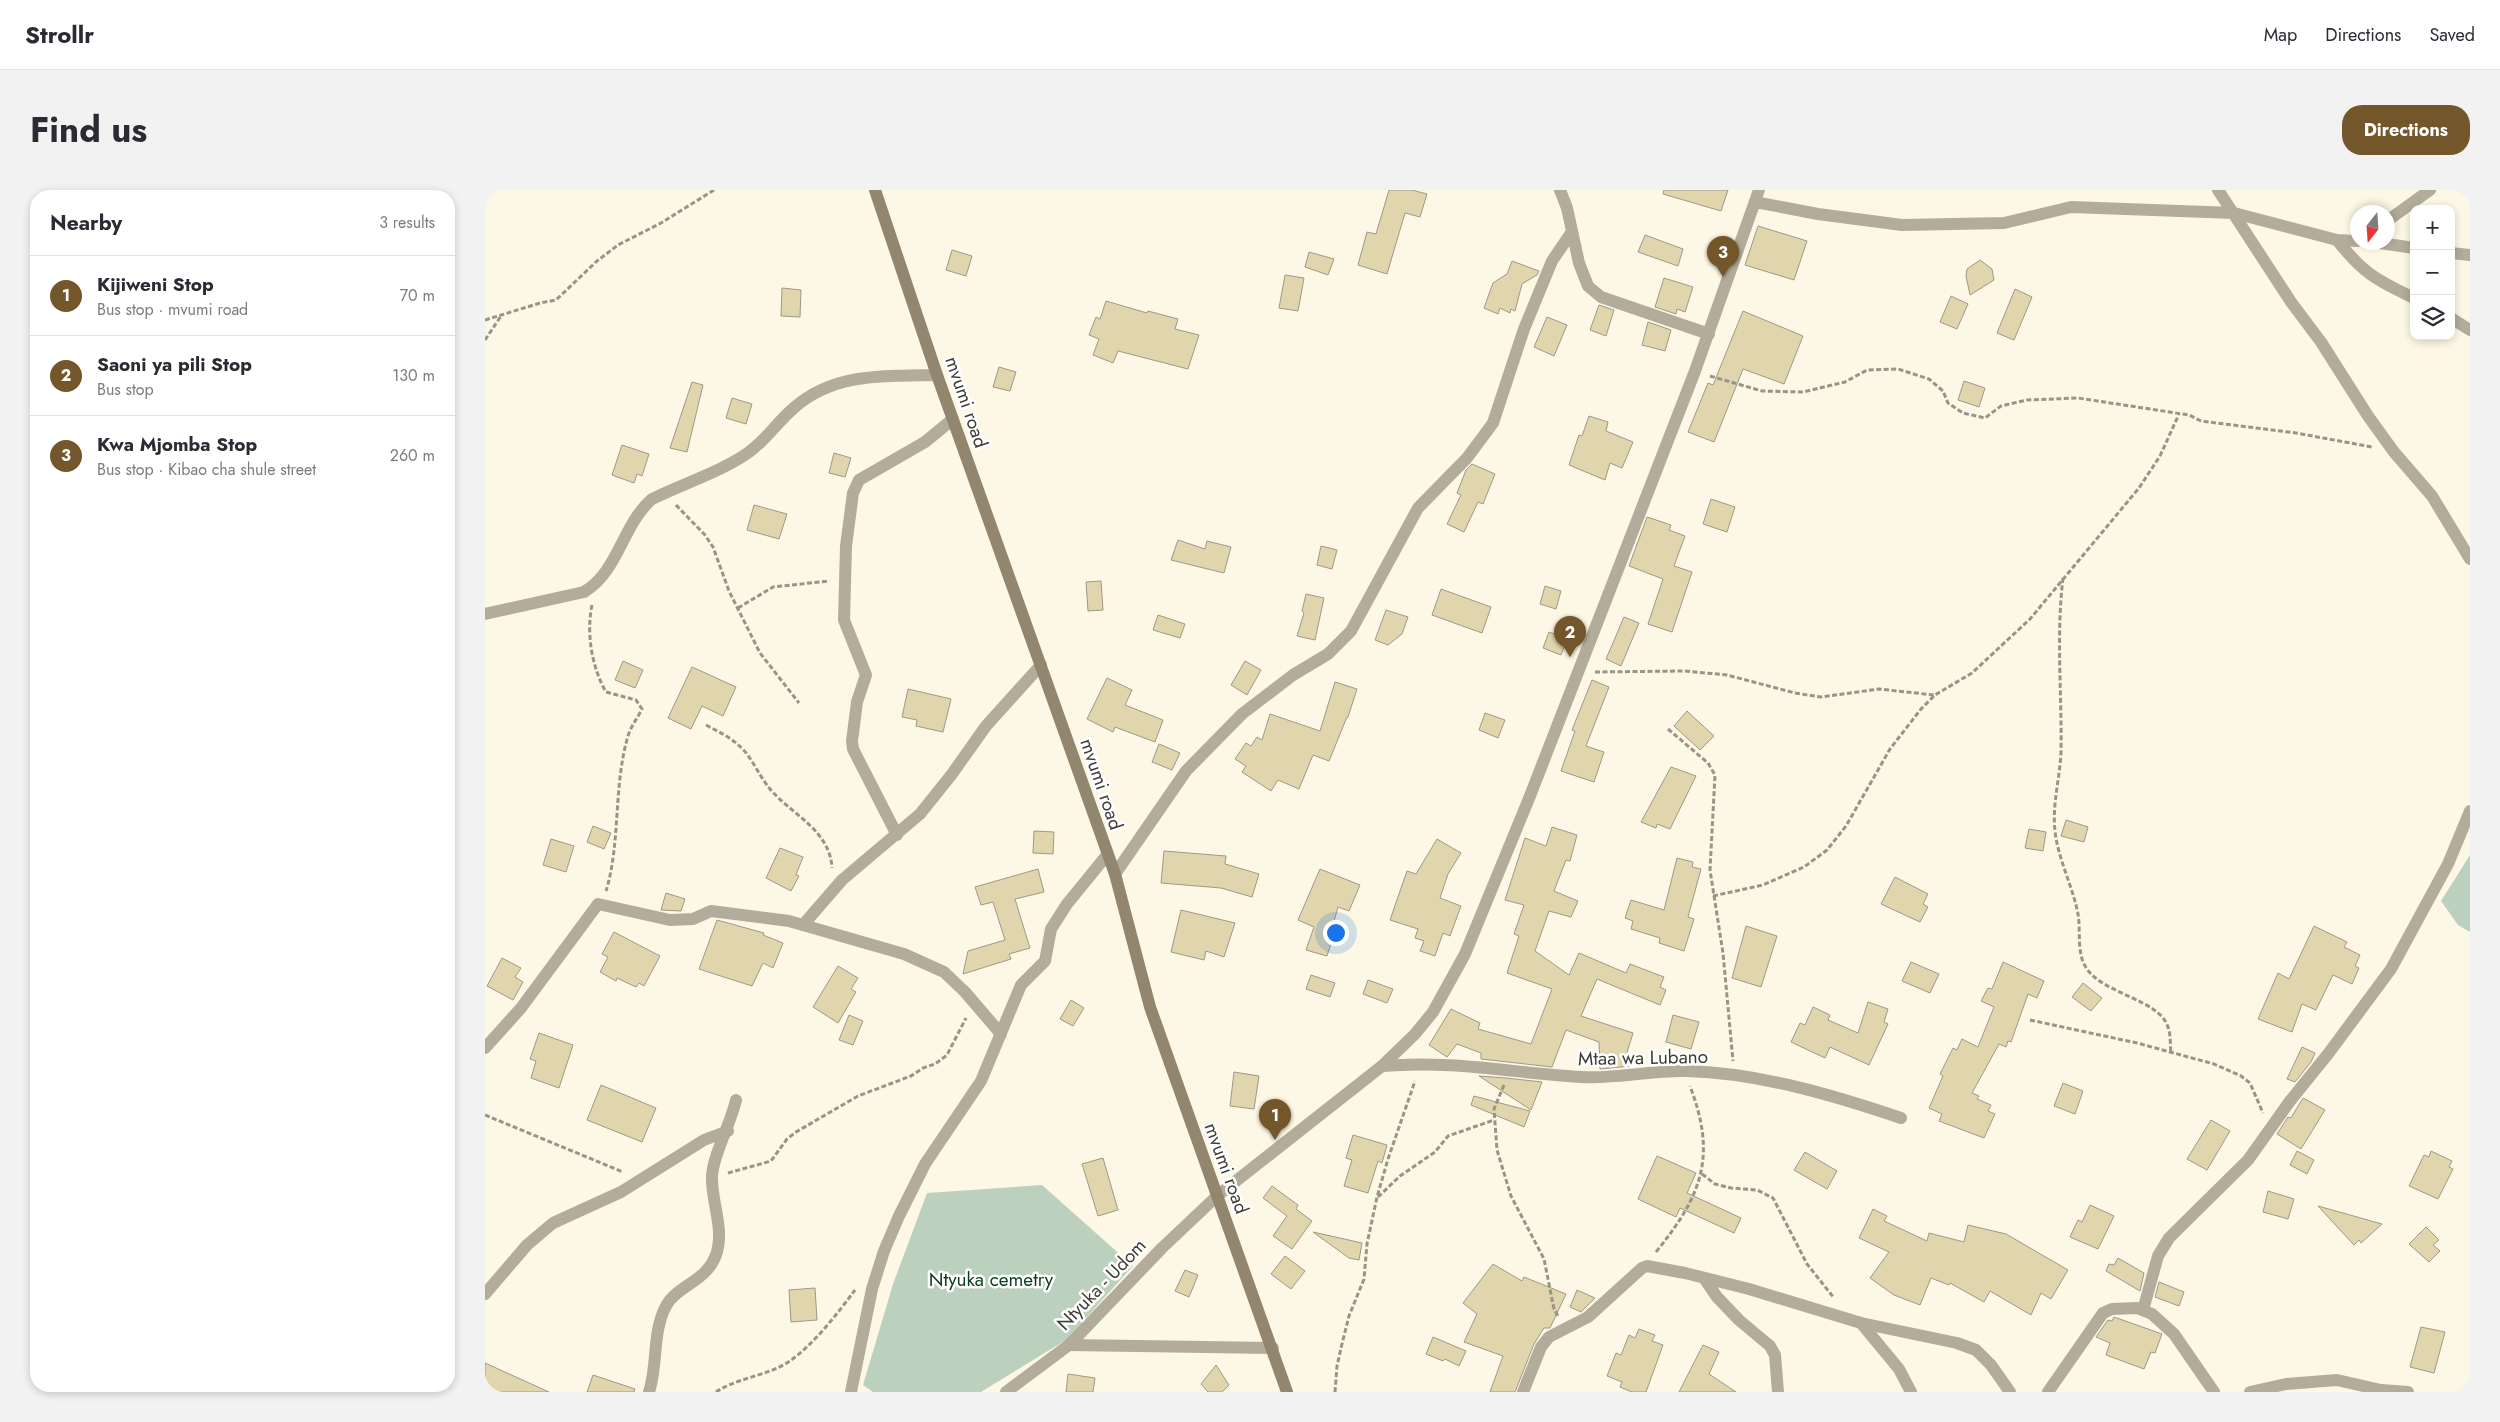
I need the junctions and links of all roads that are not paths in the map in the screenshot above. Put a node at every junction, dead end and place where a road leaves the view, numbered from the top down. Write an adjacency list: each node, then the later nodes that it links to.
1 (875, 190): 19 (street, mvumi road)
2 (1560, 190): 8 (street)
3 (2218, 190): 6 (street)
4 (2430, 190): 7 (street)
5 (1757, 196): 6 (street); 18 (street, Ntyuka - Udom)
6 (2234, 213): 9 (street); 21 (street)
7 (2395, 215)
8 (1571, 233): 18 (street); 27 (street)
9 (2337, 240): 10 (street); 15 (street)
10 (2350, 241)
11 (2395, 245): 12 (street)
12 (2410, 247)
13 (2455, 253): 14 (street)
14 (2470, 255)
15 (2410, 296)
16 (2455, 321): 17 (street)
17 (2470, 330)
18 (1709, 334): 31 (street, Ntyuka - Udom)
19 (937, 375): 20 (street, mvumi road); 22 (street)
20 (953, 419): 23 (street, mvumi road); 25 (street)
21 (2470, 559)
22 (485, 614)
23 (1041, 665): 25 (street); 26 (street, mvumi road)
24 (2470, 811): 38 (street)
25 (897, 834): 28 (street)
26 (1107, 855): 27 (street, mvumi road); 29 (street)
27 (1115, 874): 35 (street, mvumi road)
28 (803, 925): 29 (street); 30 (street)
29 (1001, 1034): 43 (street)
30 (485, 1048)
31 (1382, 1066): 33 (street, Mtaa wa Lubano); 35 (street, Ntyuka - Udom)
32 (737, 1100): 34 (street)
33 (1901, 1118)
34 (728, 1130): 37 (street); 42 (street)
35 (1217, 1196): 40 (street, Ntyuka - Udom); 41 (street, mvumi road)
36 (1704, 1278): 39 (street); 46 (street); 47 (street)
37 (485, 1294)
38 (2143, 1310): 50 (street); 51 (street)
39 (1861, 1323): 48 (street); 49 (street)
40 (1069, 1344): 41 (street); 44 (street, Ntyuka - Udom)
41 (1273, 1348): 45 (street, mvumi road)
42 (649, 1392)
43 (851, 1392)
44 (1006, 1392)
45 (1287, 1392)
46 (1523, 1392)
47 (1778, 1392)
48 (1911, 1392)
49 (2010, 1392)
50 (2048, 1392)
51 (2215, 1392)
52 (2250, 1392): 53 (street)
53 (2408, 1392)

